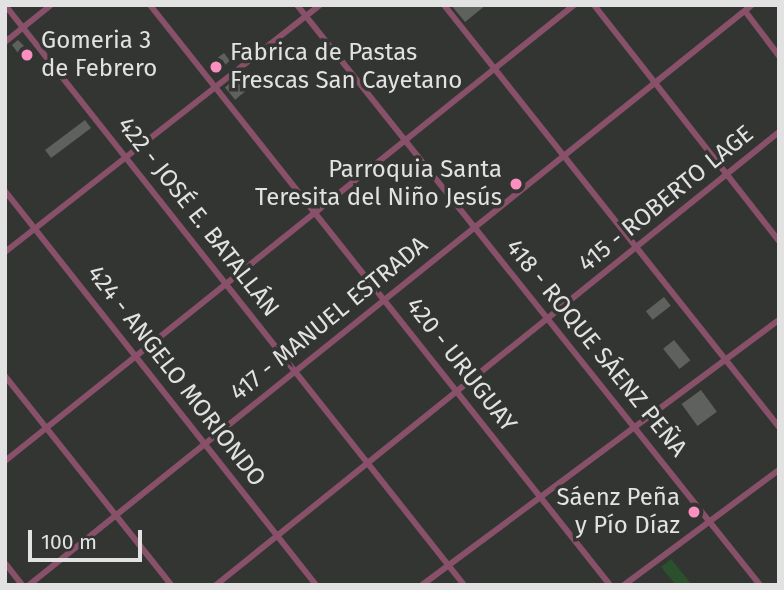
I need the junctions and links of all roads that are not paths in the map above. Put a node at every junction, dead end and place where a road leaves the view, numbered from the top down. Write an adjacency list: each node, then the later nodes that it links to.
1 (5, 5): 12 (street, 422 - JOSÉ E. BATALLÁN)
2 (51, 5): 12 (street)
3 (150, 5): 17 (street, 420 - URUGUAY)
4 (297, 5): 11 (street, 418 - ROQUE SÁENZ PEÑA)
5 (320, 5): 11 (street)
6 (444, 5): 15 (street)
7 (573, 5): 15 (street)
8 (594, 5): 16 (street)
9 (752, 5): 10 (street, 417 - MANUEL ESTRADA)
10 (745, 11): 14 (street); 16 (street, 417 - MANUEL ESTRADA)
11 (306, 17): 17 (street); 19 (street, 418 - ROQUE SÁENZ PEÑA)
12 (23, 28): 13 (street); 21 (street, 422 - JOSÉ E. BATALLÁN)
13 (5, 42)
14 (779, 56)
15 (494, 69): 19 (street); 20 (street)
16 (653, 83): 20 (street, 417 - MANUEL ESTRADA); 22 (street)
17 (215, 88): 21 (street); 24 (street, 420 - URUGUAY)
18 (779, 132): 22 (street, 415 - ROBERTO LAGE)
19 (404, 140): 24 (street); 25 (street, 418 - ROQUE SÁENZ PEÑA)
20 (564, 155): 25 (street, 417 - MANUEL ESTRADA); 28 (street)
21 (127, 158): 26 (street); 30 (street, 422 - JOSÉ E. BATALLÁN)
22 (726, 174): 27 (street); 28 (street, 415 - ROBERTO LAGE)
23 (5, 191): 26 (street, 424 - ANGELO MORIONDO)
24 (315, 212): 30 (street); 31 (street, 420 - URUGUAY)
25 (474, 226): 31 (street, 417 - MANUEL ESTRADA); 32 (street, 418 - ROQUE SÁENZ PEÑA)
26 (35, 228): 29 (street); 34 (street, 424 - ANGELO MORIONDO)
27 (779, 241)
28 (636, 246): 32 (street, 415 - ROBERTO LAGE); 35 (street)
29 (5, 252)
30 (226, 283): 34 (street); 36 (street, 422 - JOSÉ E. BATALLÁN)
31 (384, 299): 36 (street, 417 - MANUEL ESTRADA); 38 (street, 420 - URUGUAY)
32 (547, 320): 38 (street, 415 - ROBERTO LAGE); 41 (street, 418 - ROQUE SÁENZ PEÑA)
33 (779, 320): 35 (street)
34 (135, 357): 39 (street); 42 (street, 424 - ANGELO MORIONDO)
35 (724, 360): 40 (street); 41 (street)
36 (295, 371): 42 (street, 417 - MANUEL ESTRADA); 44 (street, 422 - JOSÉ E. BATALLÁN)
37 (5, 376): 39 (street)
38 (457, 392): 44 (street, 415 - ROBERTO LAGE); 46 (street, 420 - URUGUAY)
39 (45, 427): 43 (street); 47 (street)
40 (779, 427)
41 (634, 428): 46 (street); 48 (street, 418 - ROQUE SÁENZ PEÑA)
42 (205, 443): 47 (street, 417 - MANUEL ESTRADA); 49 (street, 424 - ANGELO MORIONDO)
43 (5, 461)
44 (369, 463): 49 (street, 415 - ROBERTO LAGE); 51 (street, 422 - JOSÉ E. BATALLÁN)
45 (779, 470): 48 (street)
46 (540, 496): 51 (street); 59 (street, 420 - URUGUAY)
47 (115, 516): 53 (street, 417 - MANUEL ESTRADA); 54 (street)
48 (710, 520): 60 (street); 61 (street, 418 - ROQUE SÁENZ PEÑA)
49 (277, 536): 55 (street, 415 - ROBERTO LAGE); 56 (street, 424 - ANGELO MORIONDO)
50 (5, 563): 52 (street)
51 (449, 565): 57 (street); 58 (street, 422 - JOSÉ E. BATALLÁN)
52 (22, 585)
53 (29, 585)
54 (171, 585)
55 (216, 585)
56 (316, 585)
57 (422, 585)
58 (464, 585)
59 (610, 585)
60 (624, 585)
61 (760, 585)

